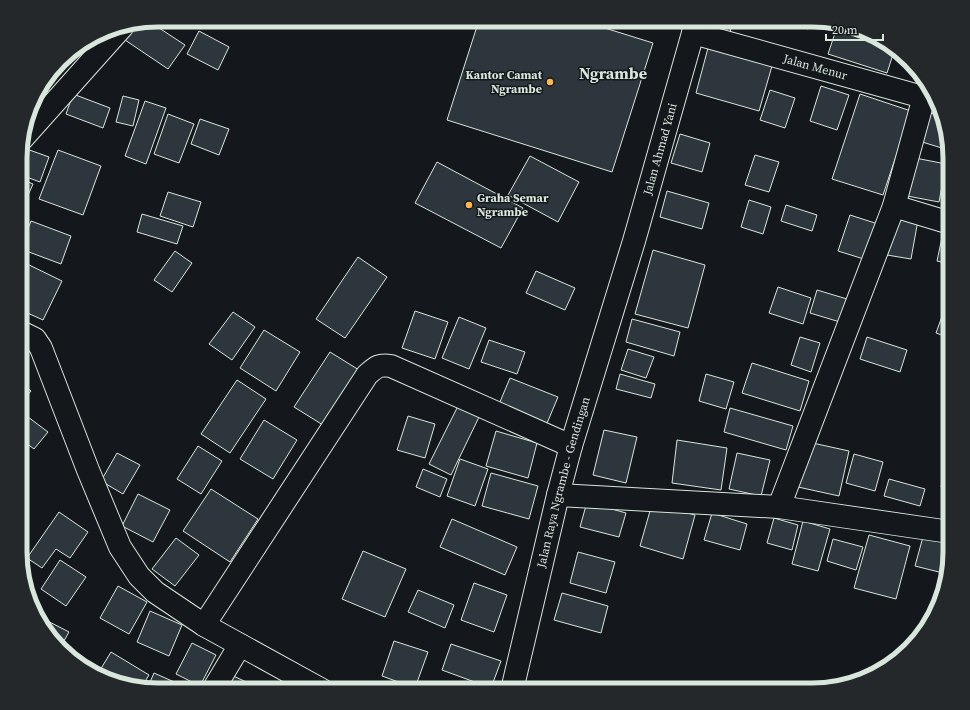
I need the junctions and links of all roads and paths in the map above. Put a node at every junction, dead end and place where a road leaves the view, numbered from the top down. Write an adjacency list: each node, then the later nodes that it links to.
1 (694, 27): 3 (street, Jalan Menur); 8 (street, Jalan Ahmad Yani)
2 (100, 41): 5 (street)
3 (928, 98)
4 (930, 102): 6 (street)
5 (30, 129)
6 (894, 206): 7 (street); 12 (street)
7 (943, 221)
8 (623, 278): 10 (street, Jalan Raya Ngrambe - Gendingan)
9 (27, 335): 14 (street)
10 (571, 446): 11 (street, Jalan Raya Ngrambe - Gendingan); 14 (street)
11 (558, 495): 12 (street); 18 (street, Jalan Raya Ngrambe - Gendingan)
12 (779, 507): 13 (street)
13 (943, 531)
14 (204, 625): 15 (street)
15 (240, 645): 16 (street); 17 (street)
16 (216, 683)
17 (309, 683)
18 (514, 683)

